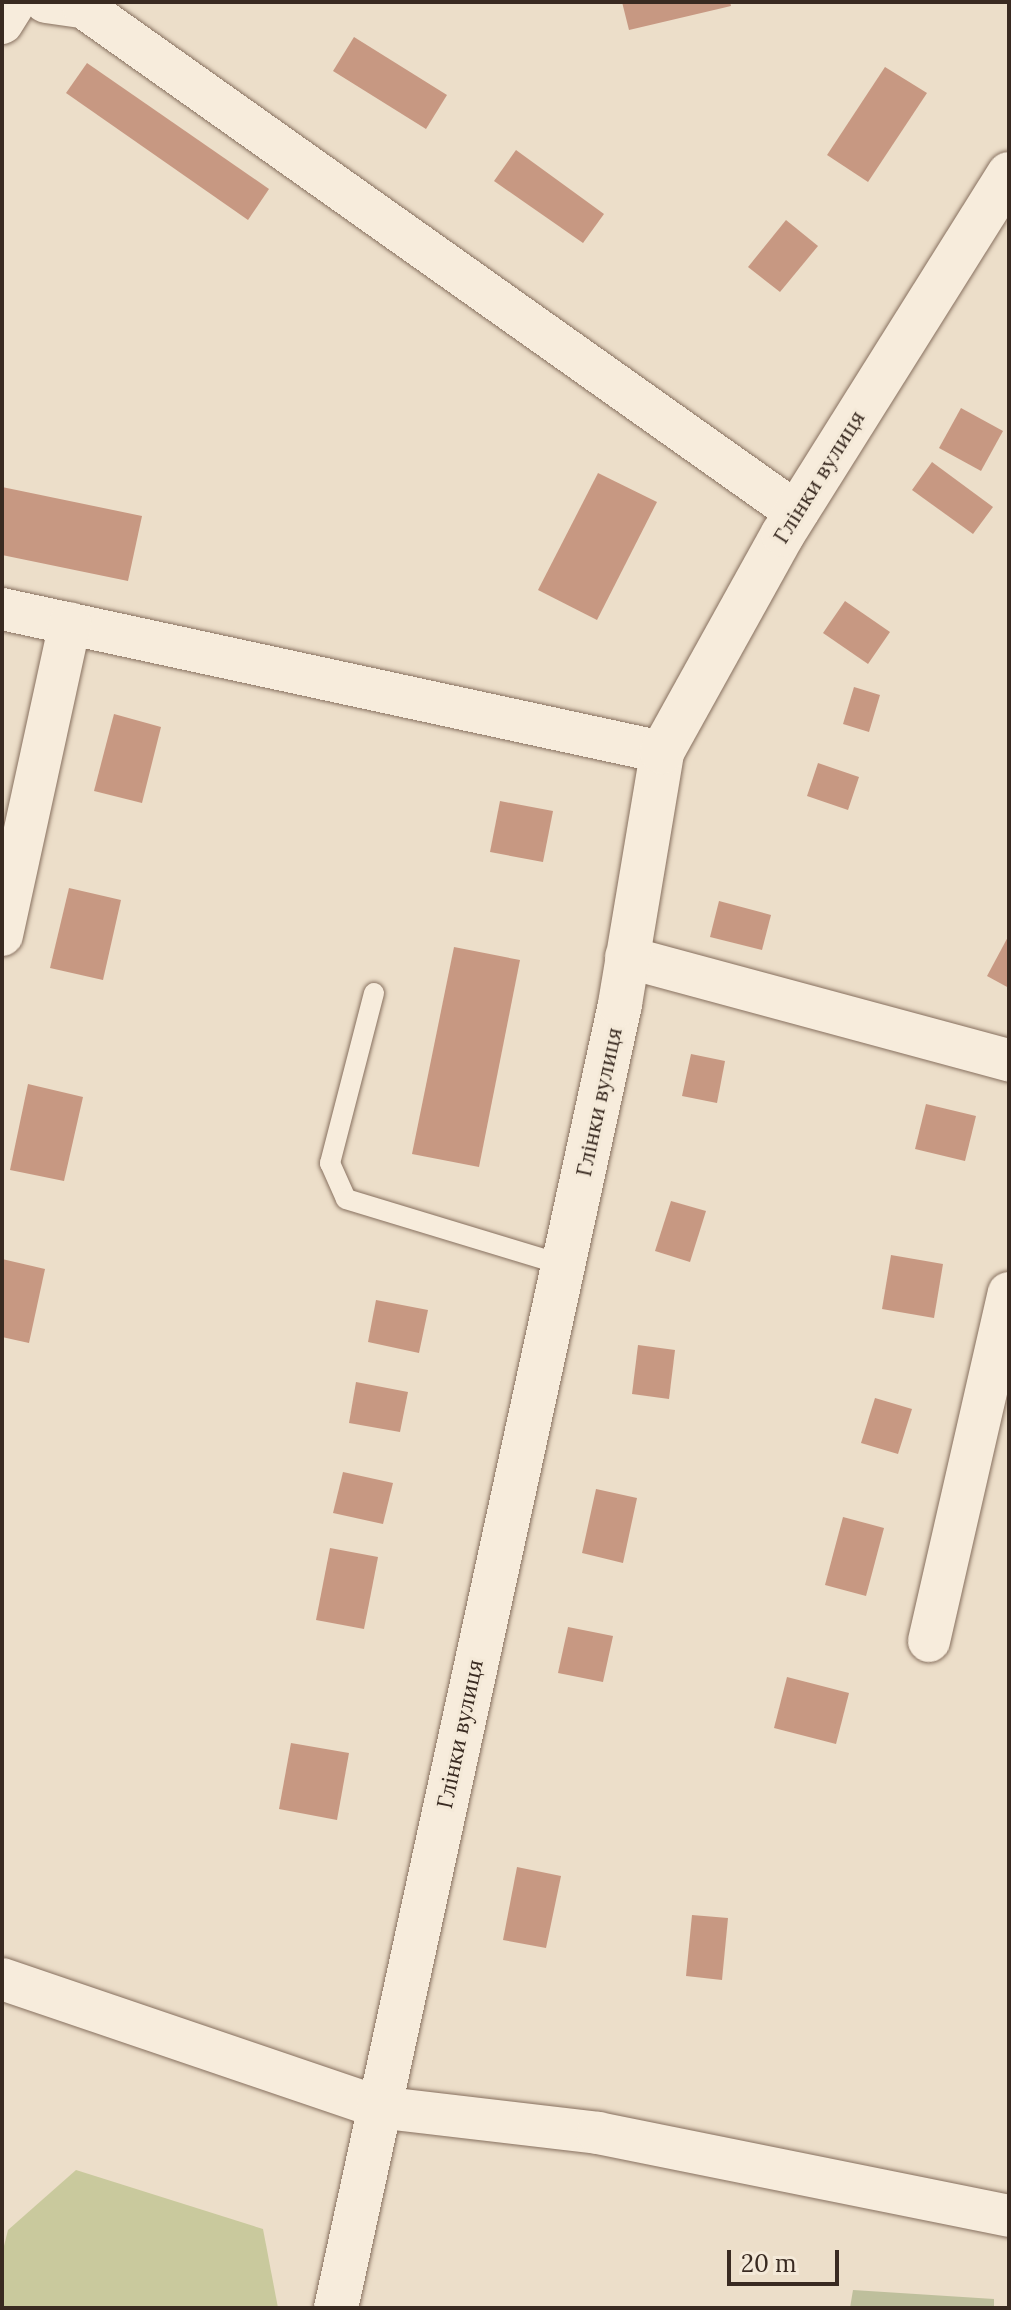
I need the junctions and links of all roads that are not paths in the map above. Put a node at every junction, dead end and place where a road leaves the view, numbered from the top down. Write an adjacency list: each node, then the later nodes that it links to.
1 (15, 2): 3 (street)
2 (46, 2): 5 (street)
3 (2, 23)
4 (1009, 174): 5 (street, Глінки вулиця)
5 (797, 513): 8 (street, Глінки вулиця)
6 (2, 609): 7 (street)
7 (70, 623): 8 (street); 9 (street)
8 (662, 752): 10 (street, Глінки вулиця)
9 (2, 935)
10 (626, 957): 12 (street); 13 (street, Глінки вулиця)
11 (374, 993): 13 (lane)
12 (1009, 1060)
13 (563, 1265): 17 (street, Глінки вулиця)
14 (1009, 1293): 15 (street)
15 (929, 1641)
16 (2, 1979): 17 (street)
17 (378, 2107): 18 (street); 19 (street, Глінки вулиця)
18 (1009, 2216)
19 (336, 2308)

